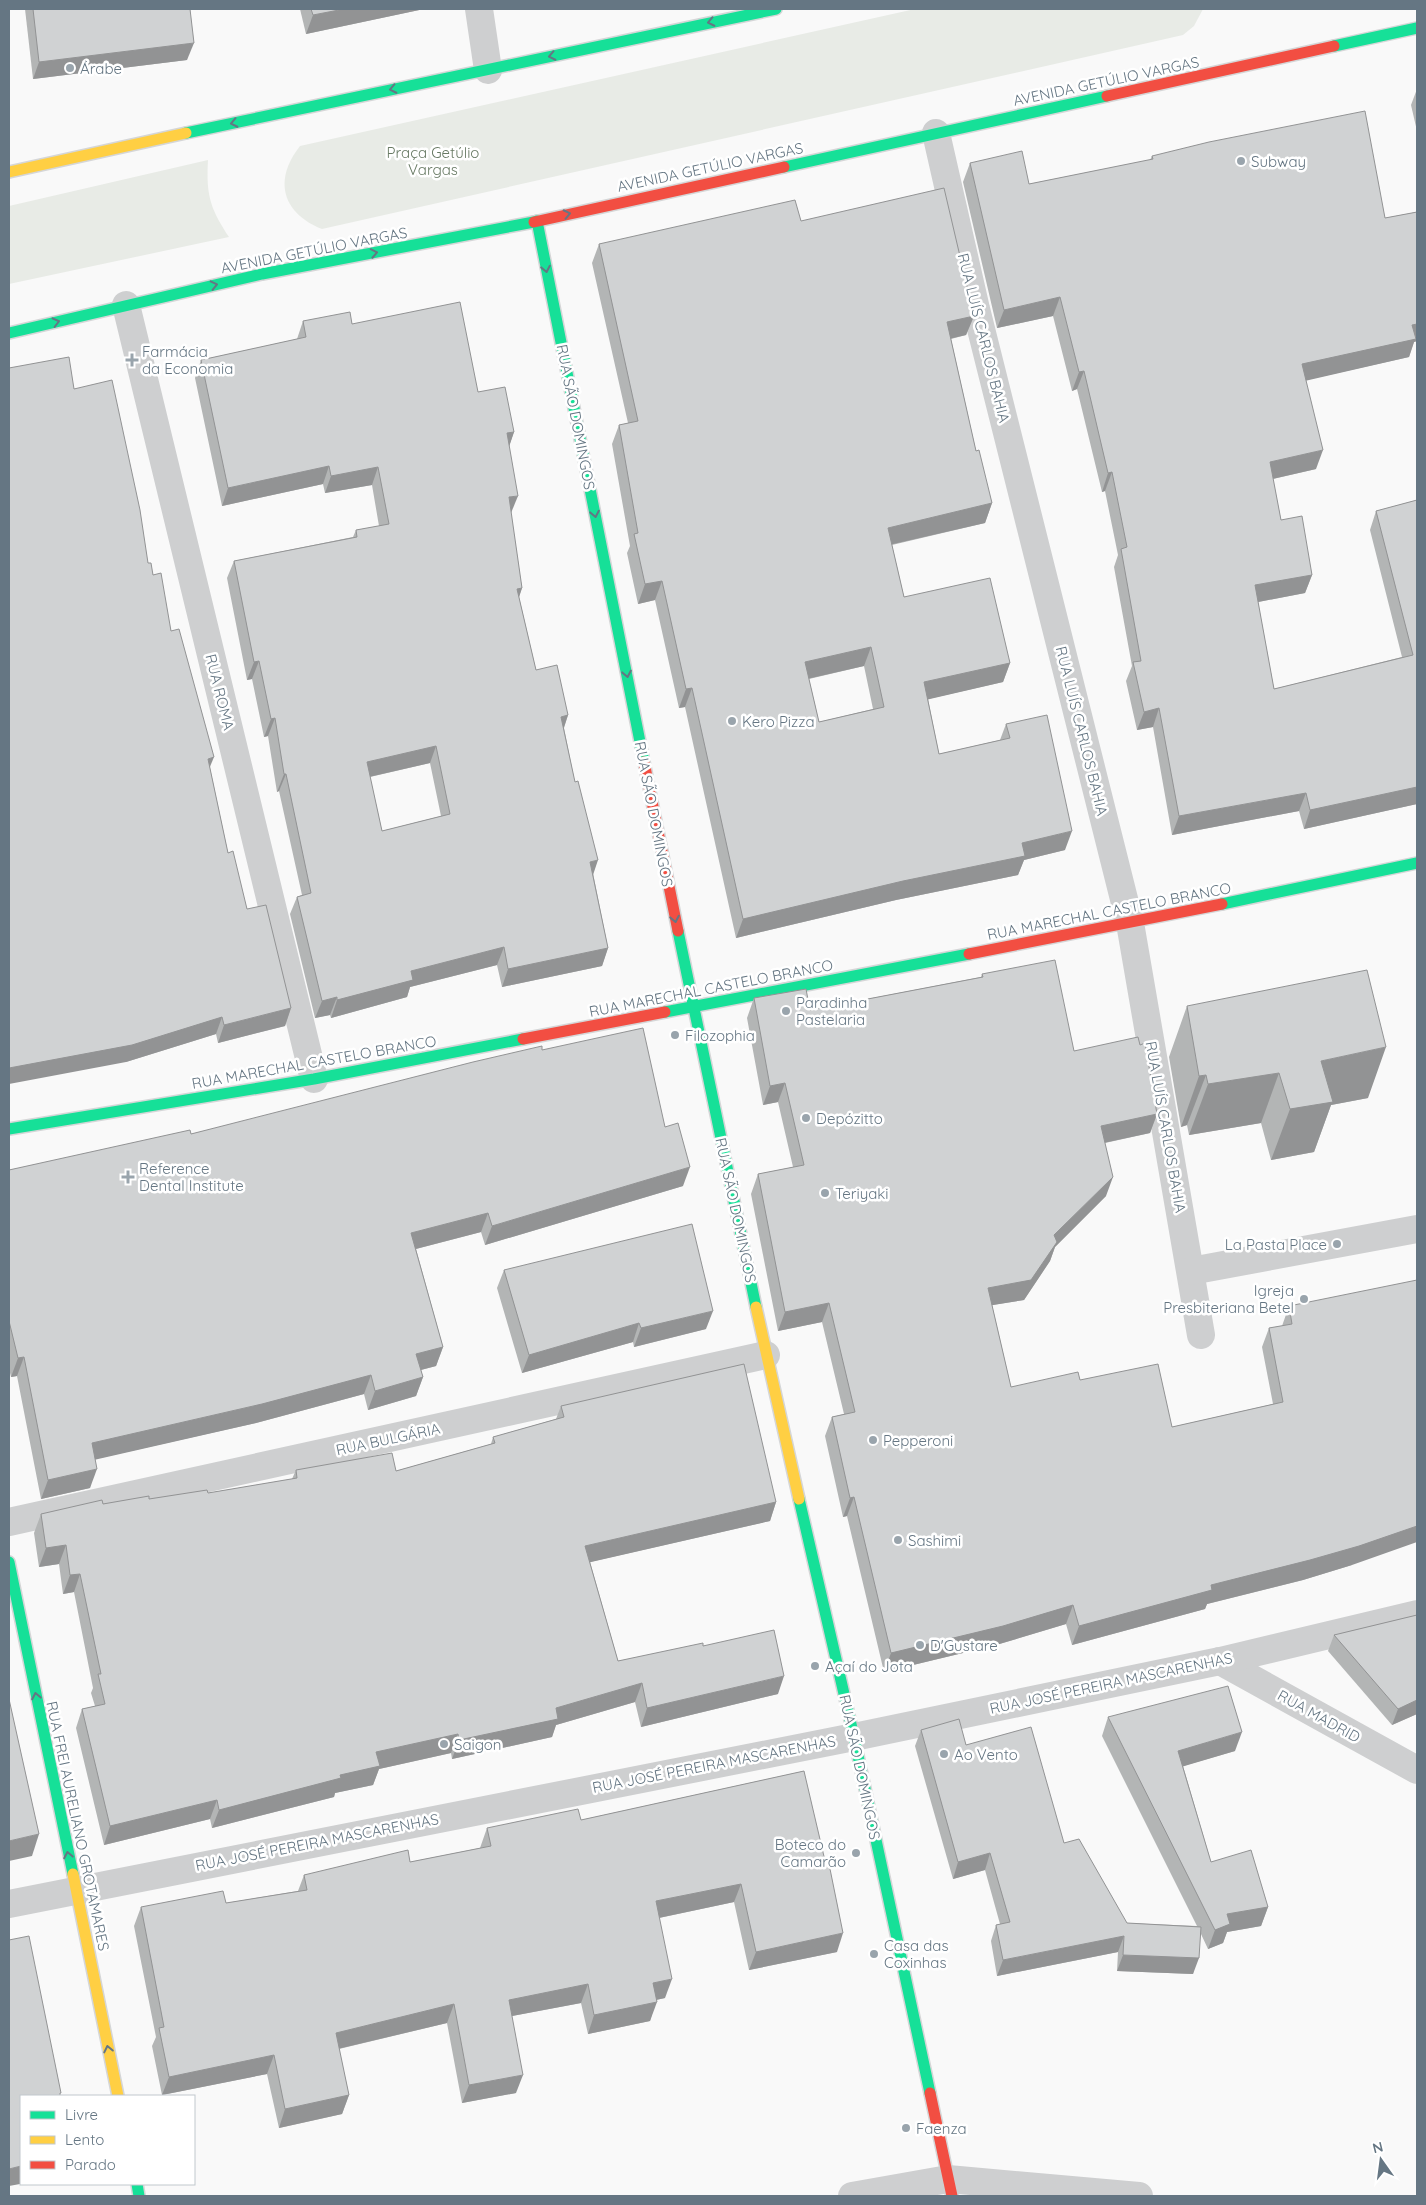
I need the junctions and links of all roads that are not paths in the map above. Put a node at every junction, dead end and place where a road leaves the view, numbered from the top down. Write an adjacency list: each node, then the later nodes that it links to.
1 (479, 9): 4 (street)
2 (776, 9): 4 (street, one-way to 4)
3 (1417, 28): 5 (street, AVENIDA GETÚLIO VARGAS)
4 (488, 70): 7 (street, one-way to 7)
5 (936, 133): 8 (street, AVENIDA GETÚLIO VARGAS, one-way to 5); 12 (street, RUA LUÍS CARLOS BAHIA)
6 (9, 168): 7 (street)
7 (9, 172)
8 (537, 221): 9 (street, AVENIDA GETÚLIO VARGAS, one-way to 8); 13 (street, RUA SÃO DOMINGOS, one-way to 13)
9 (126, 305): 10 (street, AVENIDA GETÚLIO VARGAS, one-way to 9); 14 (street, RUA ROMA)
10 (9, 333)
11 (1417, 863): 12 (street, RUA MARECHAL CASTELO BRANCO)
12 (1130, 923): 13 (street, RUA MARECHAL CASTELO BRANCO); 17 (street, RUA LUÍS CARLOS BAHIA)
13 (693, 1008): 14 (street, RUA MARECHAL CASTELO BRANCO); 19 (street, RUA SÃO DOMINGOS)
14 (314, 1079): 15 (street, RUA MARECHAL CASTELO BRANCO)
15 (9, 1129)
16 (1417, 1229): 17 (street)
17 (1191, 1271): 18 (street, RUA LUÍS CARLOS BAHIA)
18 (1201, 1335)
19 (766, 1355): 20 (street, RUA BULGÁRIA); 24 (street, RUA SÃO DOMINGOS)
20 (9, 1522)
21 (9, 1562): 26 (street, RUA FREI AURELIANO GROTAMARES, one-way to 21)
22 (1417, 1614): 23 (street, RUA JOSÉ PEREIRA MASCARENHAS)
23 (1220, 1661): 24 (street, RUA JOSÉ PEREIRA MASCARENHAS); 25 (street, RUA MADRID)
24 (854, 1737): 26 (street, RUA JOSÉ PEREIRA MASCARENHAS); 29 (street, RUA SÃO DOMINGOS)
25 (1417, 1770)
26 (75, 1890): 27 (street, RUA JOSÉ PEREIRA MASCARENHAS); 28 (street, RUA FREI AURELIANO GROTAMARES, one-way to 26)
27 (9, 1904)
28 (118, 2095)
29 (950, 2187): 30 (street); 31 (street)
30 (852, 2196)
31 (1139, 2196)

